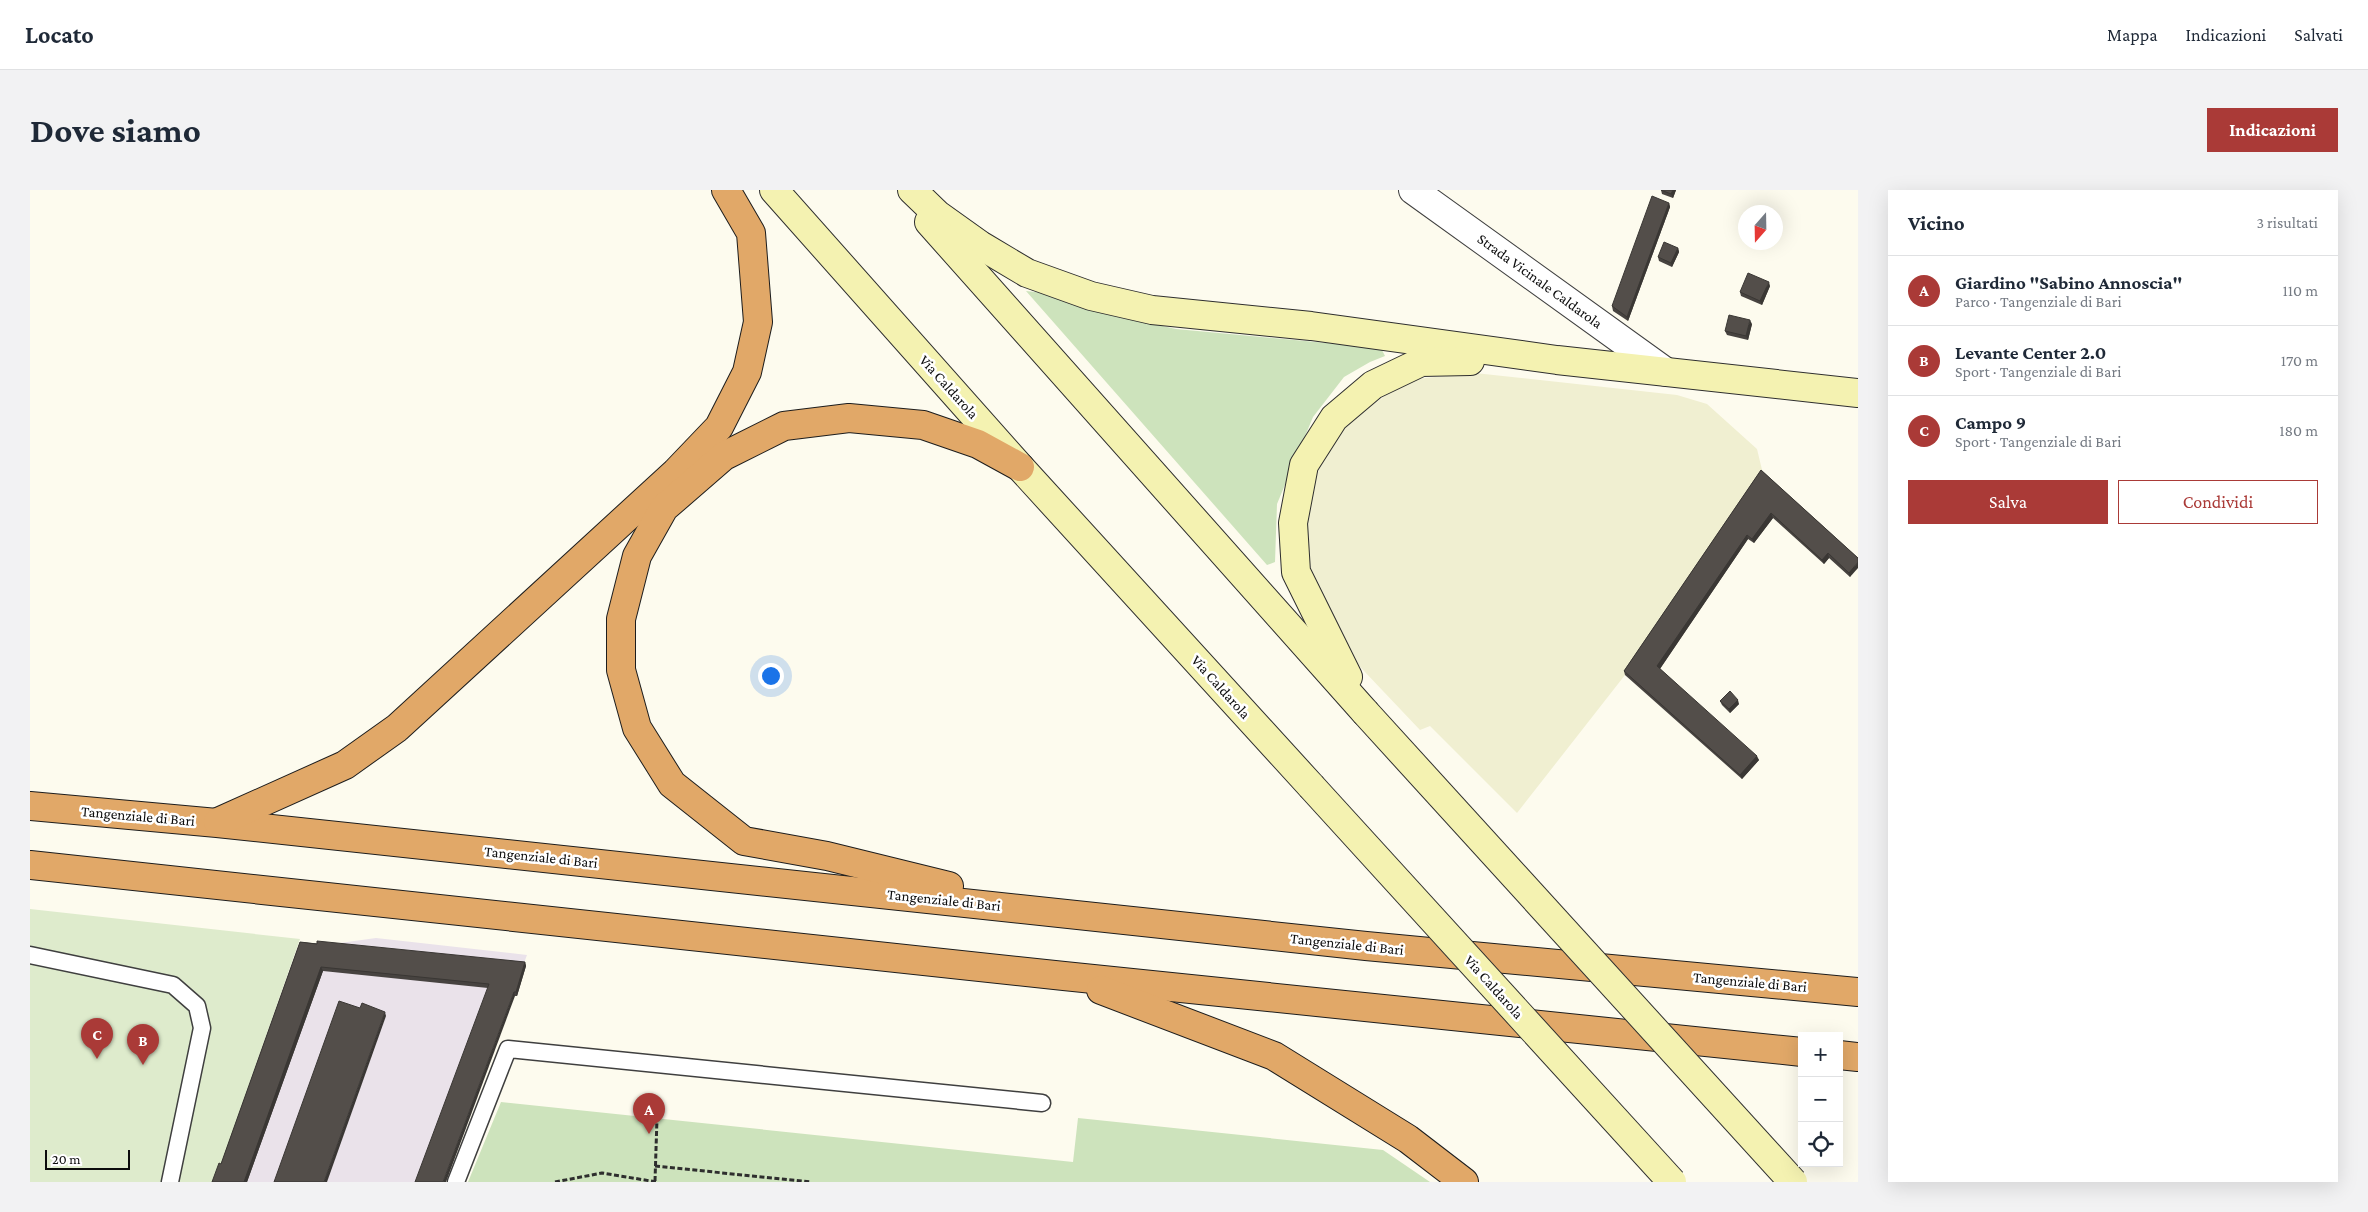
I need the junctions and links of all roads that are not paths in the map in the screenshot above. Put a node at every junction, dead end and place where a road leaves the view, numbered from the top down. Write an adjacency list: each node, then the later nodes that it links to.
1 (726, 190): 12 (highway)
2 (774, 190): 9 (street, Via Caldarola)
3 (901, 190): 10 (street)
4 (912, 190): 6 (street)
5 (1413, 190): 7 (street, Strada Vicinale Caldarola)
6 (1557, 360): 7 (street); 10 (street)
7 (1666, 372): 8 (street)
8 (1858, 393)
9 (1020, 467): 14 (highway); 25 (street, Via Caldarola, bridge)
10 (1365, 712): 26 (street, bridge)
11 (30, 806): 12 (highway, Tangenziale di Bari)
12 (217, 823): 14 (highway, Tangenziale di Bari)
13 (30, 865): 16 (highway)
14 (1048, 911): 17 (highway, Tangenziale di Bari)
15 (30, 954): 22 (lane)
16 (1064, 976): 18 (highway); 24 (highway)
17 (1858, 992)
18 (1798, 1052)
19 (1843, 1056): 20 (highway)
20 (1858, 1057)
21 (1042, 1103): 23 (lane)
22 (170, 1182)
23 (456, 1182)
24 (1464, 1182)
25 (1672, 1182)
26 (1793, 1182)

